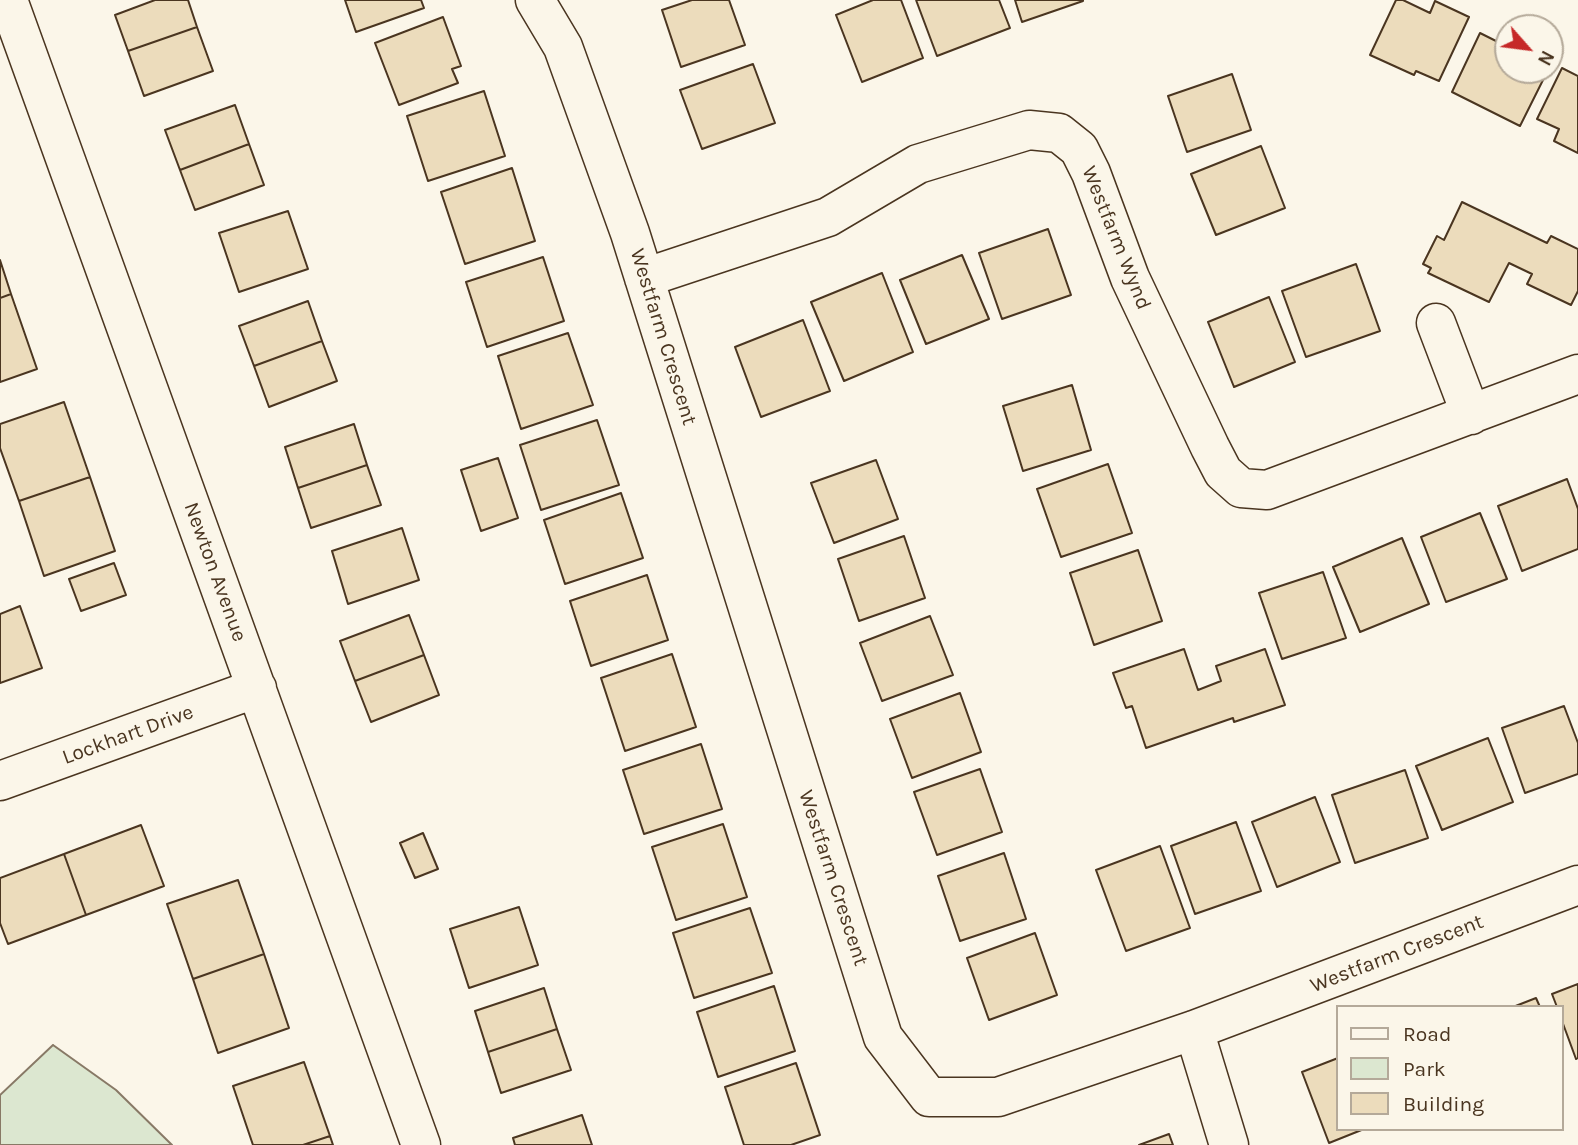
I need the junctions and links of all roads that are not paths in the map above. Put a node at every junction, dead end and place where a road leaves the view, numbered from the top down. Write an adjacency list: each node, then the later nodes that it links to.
1 (8, 0): 7 (street, Newton Avenue)
2 (535, 0): 3 (street, Westfarm Crescent)
3 (644, 278): 6 (street, Westfarm Wynd); 10 (street, Westfarm Crescent)
4 (1436, 323): 6 (street)
5 (1578, 374): 6 (street, Westfarm Wynd)
6 (1471, 415)
7 (257, 688): 8 (street, Lockhart Drive); 11 (street, Newton Avenue)
8 (0, 781)
9 (1578, 886): 10 (street, Westfarm Crescent)
10 (1194, 1030): 12 (street)
11 (421, 1145)
12 (1229, 1145)

